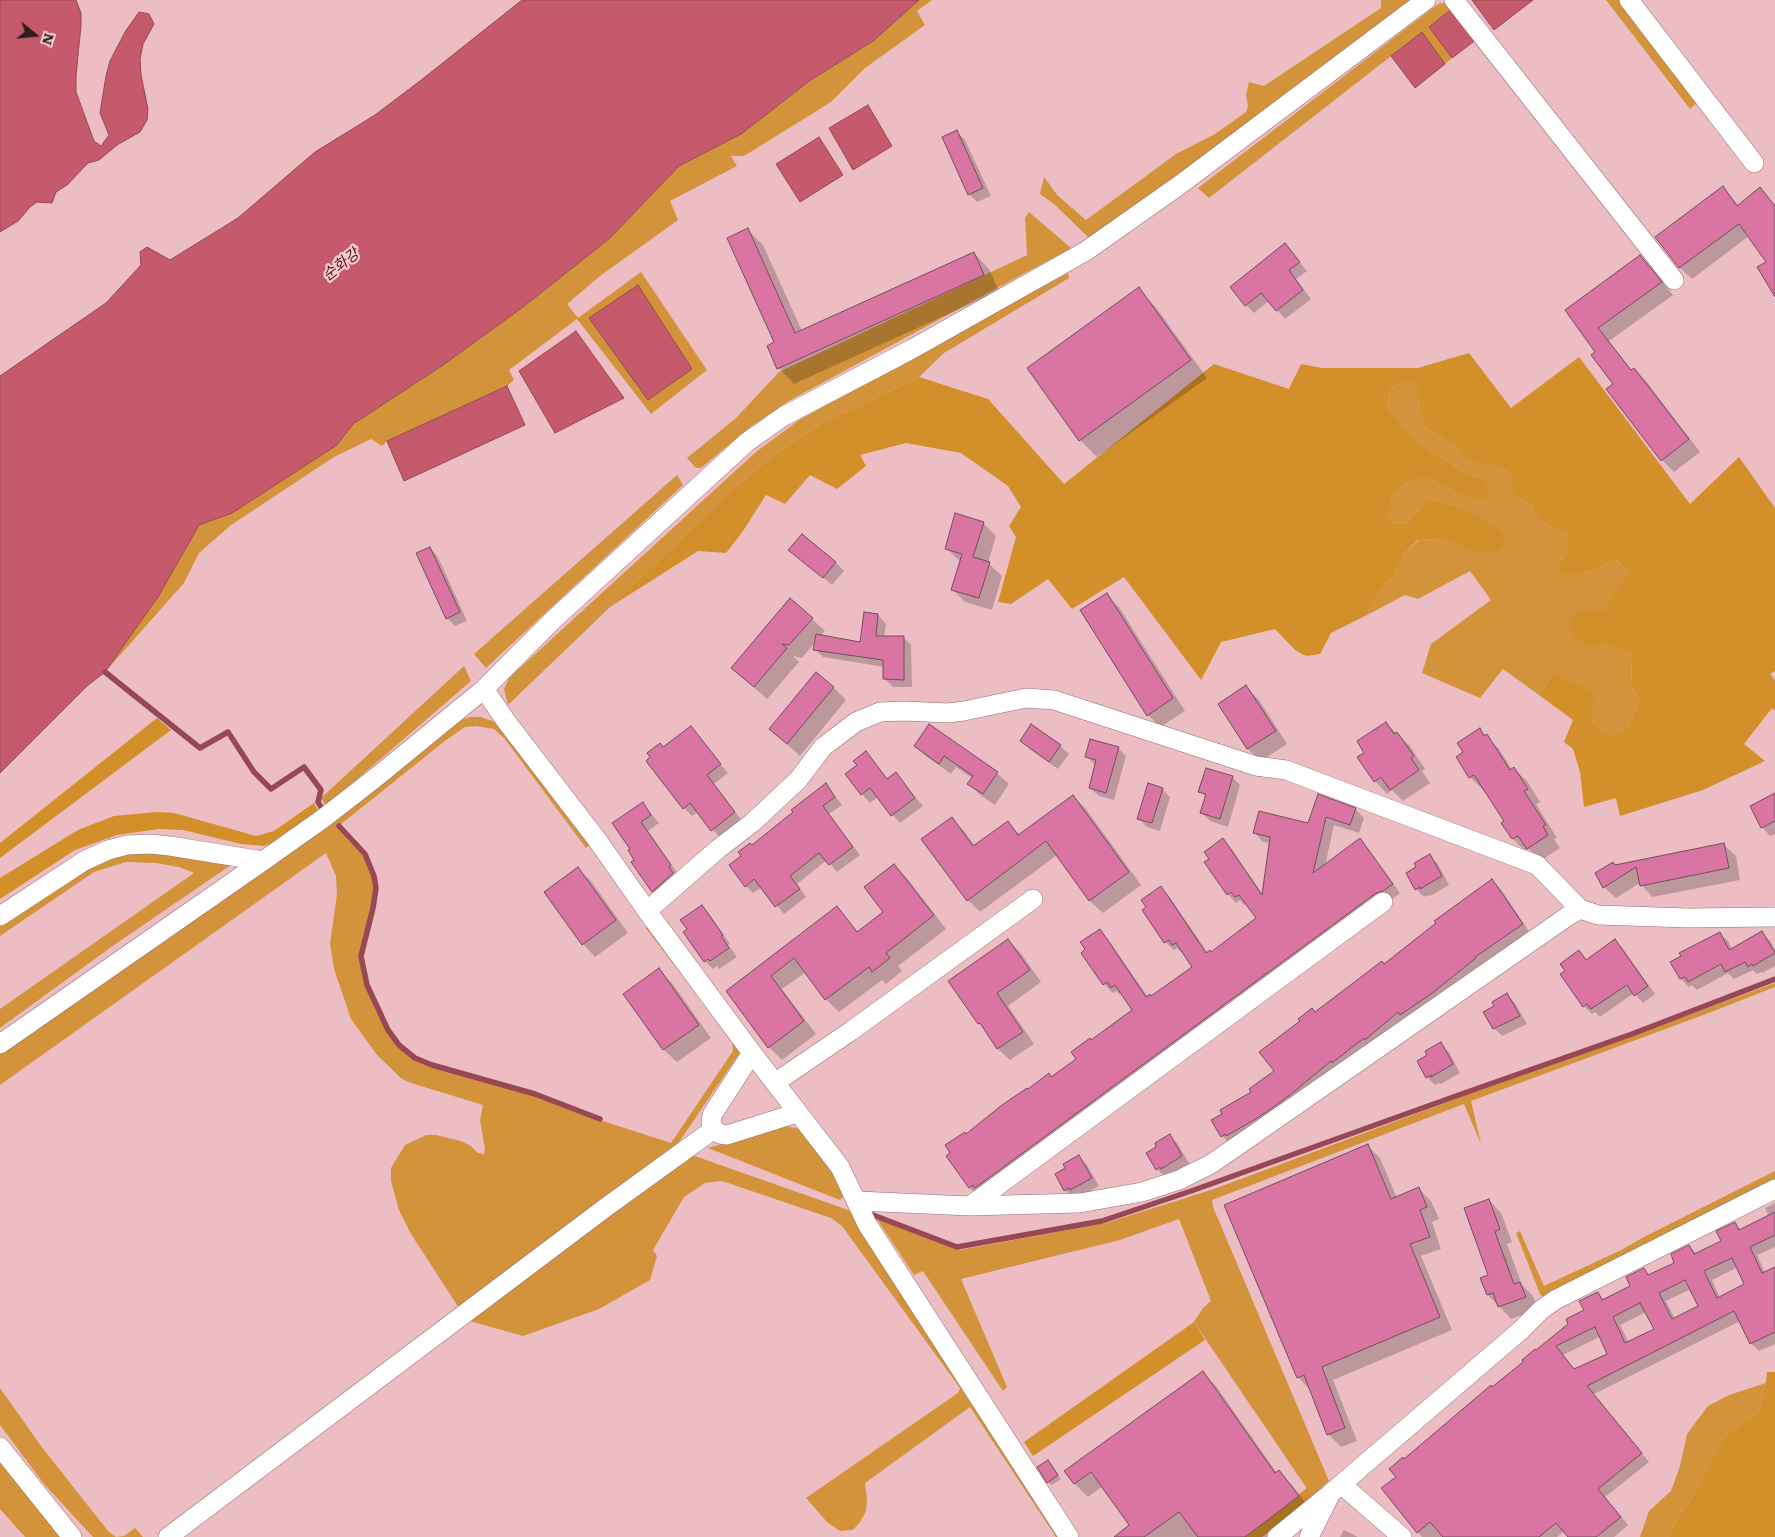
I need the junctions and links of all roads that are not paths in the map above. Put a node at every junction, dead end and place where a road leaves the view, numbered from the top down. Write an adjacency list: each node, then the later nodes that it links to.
1 (1426, 0): 6 (street)
2 (1454, 0): 5 (street)
3 (1629, 0): 4 (street)
4 (1754, 163)
5 (1674, 280)
6 (484, 689): 7 (street); 11 (street)
7 (263, 861): 12 (street); 14 (street)
8 (1033, 899): 16 (street)
9 (1383, 902): 21 (street)
10 (1580, 909): 11 (street); 13 (street); 21 (street)
11 (647, 911): 15 (street)
12 (0, 916)
13 (1775, 917)
14 (0, 1044)
15 (752, 1054): 16 (street); 18 (street)
16 (776, 1082): 17 (street)
17 (797, 1113): 18 (street); 20 (street)
18 (714, 1129): 25 (street)
19 (1775, 1189): 23 (street)
20 (857, 1201): 21 (street); 26 (street)
21 (970, 1206)
22 (0, 1447): 24 (street)
23 (1336, 1489): 27 (street); 28 (street); 29 (street)
24 (72, 1537)
25 (168, 1537)
26 (1070, 1537)
27 (1277, 1537)
28 (1309, 1537)
29 (1402, 1537)

